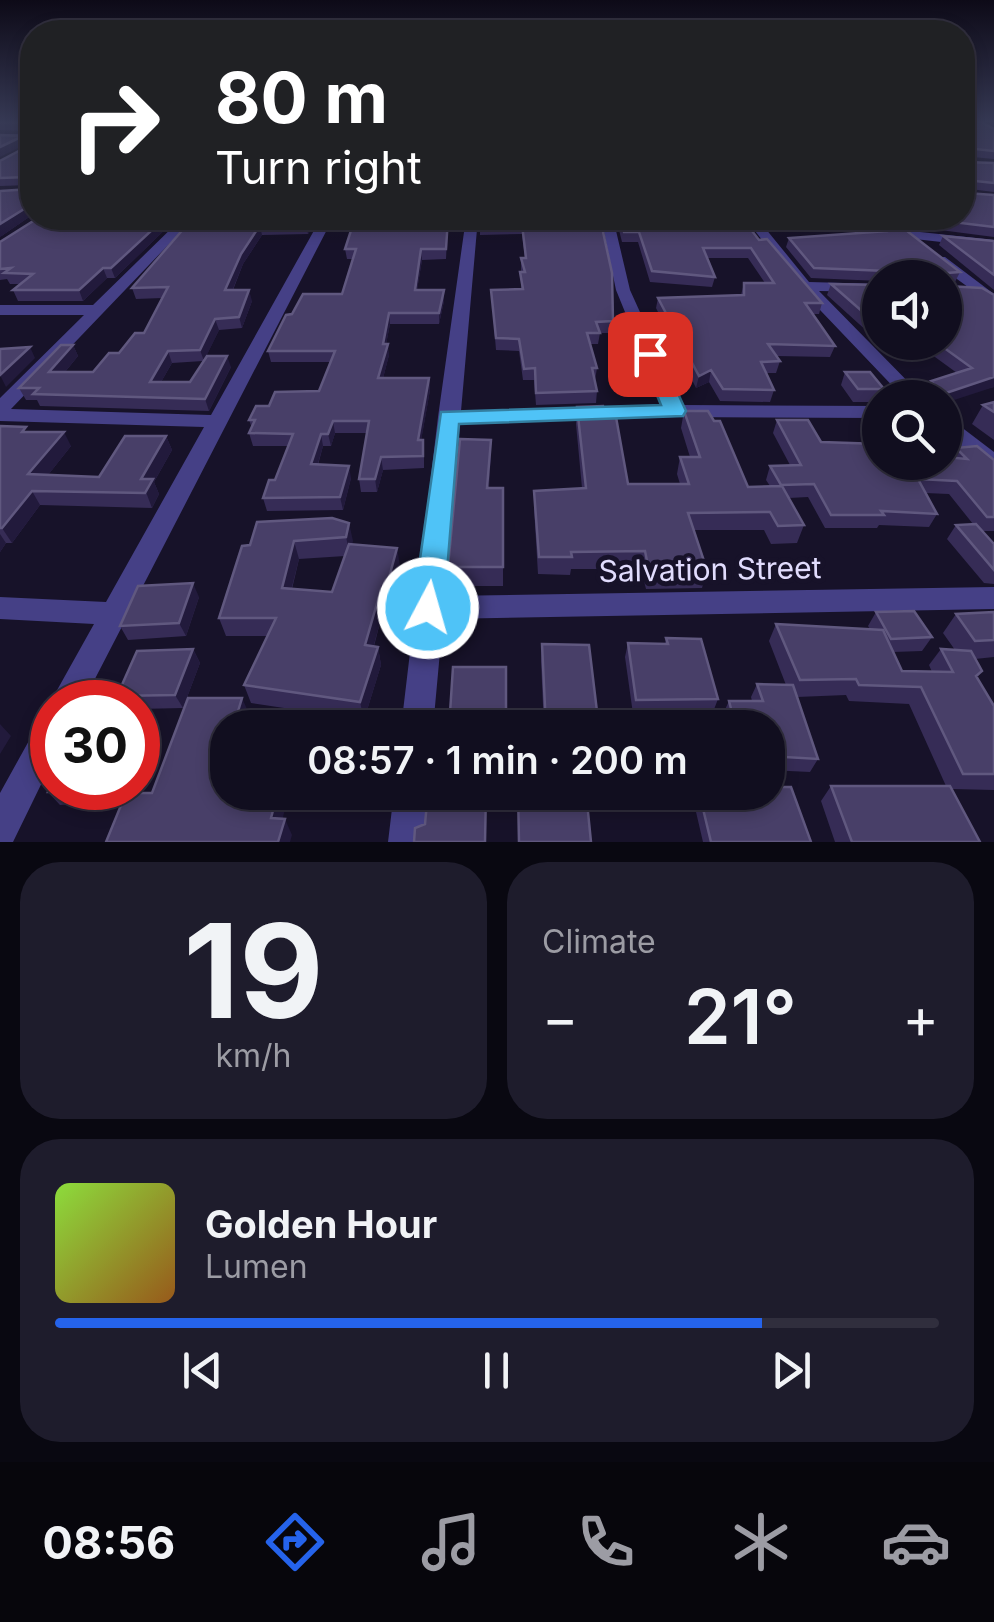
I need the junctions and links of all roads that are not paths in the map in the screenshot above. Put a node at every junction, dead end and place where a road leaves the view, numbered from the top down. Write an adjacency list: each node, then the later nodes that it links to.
1 (176, 230): 15 (street)
2 (321, 230): 21 (street)
3 (471, 230): 20 (street)
4 (610, 230): 17 (street)
5 (761, 230): 9 (street)
6 (906, 230): 7 (street)
7 (910, 235): 8 (street); 12 (street)
8 (994, 244)
9 (805, 286): 10 (street); 16 (street)
10 (862, 288)
11 (962, 291): 12 (street)
12 (978, 291): 13 (street)
13 (994, 301)
14 (0, 310): 15 (street)
15 (98, 310): 18 (street)
16 (897, 380)
17 (675, 411): 19 (street); 20 (street)
18 (0, 412): 21 (street)
19 (862, 412)
20 (448, 417): 26 (street)
21 (218, 421): 27 (street)
22 (962, 437): 23 (street)
23 (994, 462)
24 (994, 598): 26 (street, Salvation Street)
25 (0, 608): 27 (street)
26 (428, 608): 29 (street)
27 (114, 614): 28 (street)
28 (79, 680)
29 (419, 710)
30 (30, 771): 32 (street)
31 (409, 810): 33 (street)
32 (0, 828)
33 (406, 842)

